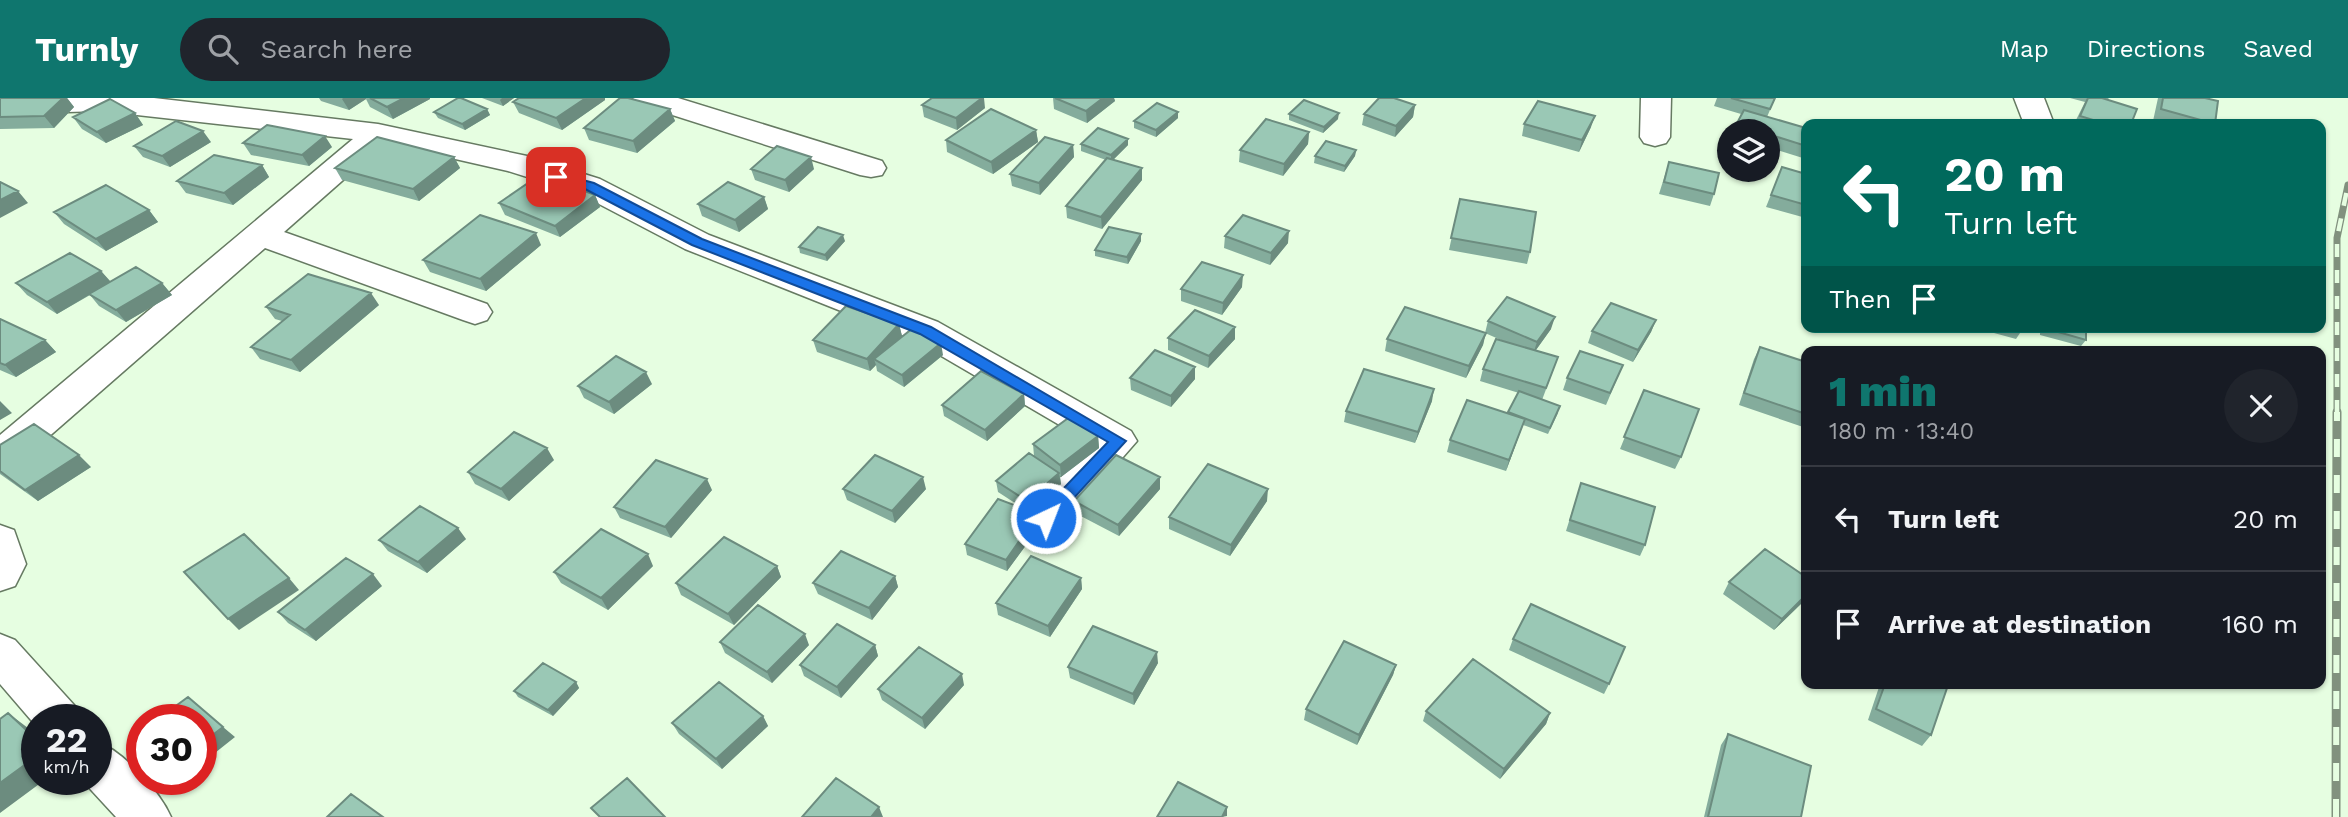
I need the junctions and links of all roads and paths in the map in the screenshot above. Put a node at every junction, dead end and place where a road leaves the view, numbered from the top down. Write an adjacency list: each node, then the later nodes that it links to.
1 (312, 98): 8 (street)
2 (648, 98): 6 (street)
3 (1656, 98): 10 (street)
4 (2029, 98): 7 (street)
5 (0, 104): 8 (street)
6 (710, 107): 11 (street)
7 (2037, 119)
8 (277, 123): 9 (street)
9 (379, 133): 12 (street); 15 (street)
10 (1655, 137)
11 (871, 168)
12 (261, 235): 13 (street); 14 (street)
13 (475, 312)
14 (0, 457)
15 (1046, 518)
16 (0, 541): 17 (street)
17 (0, 574)
18 (0, 653): 19 (street)
19 (45, 704)
20 (112, 779): 21 (street)
21 (147, 817)

